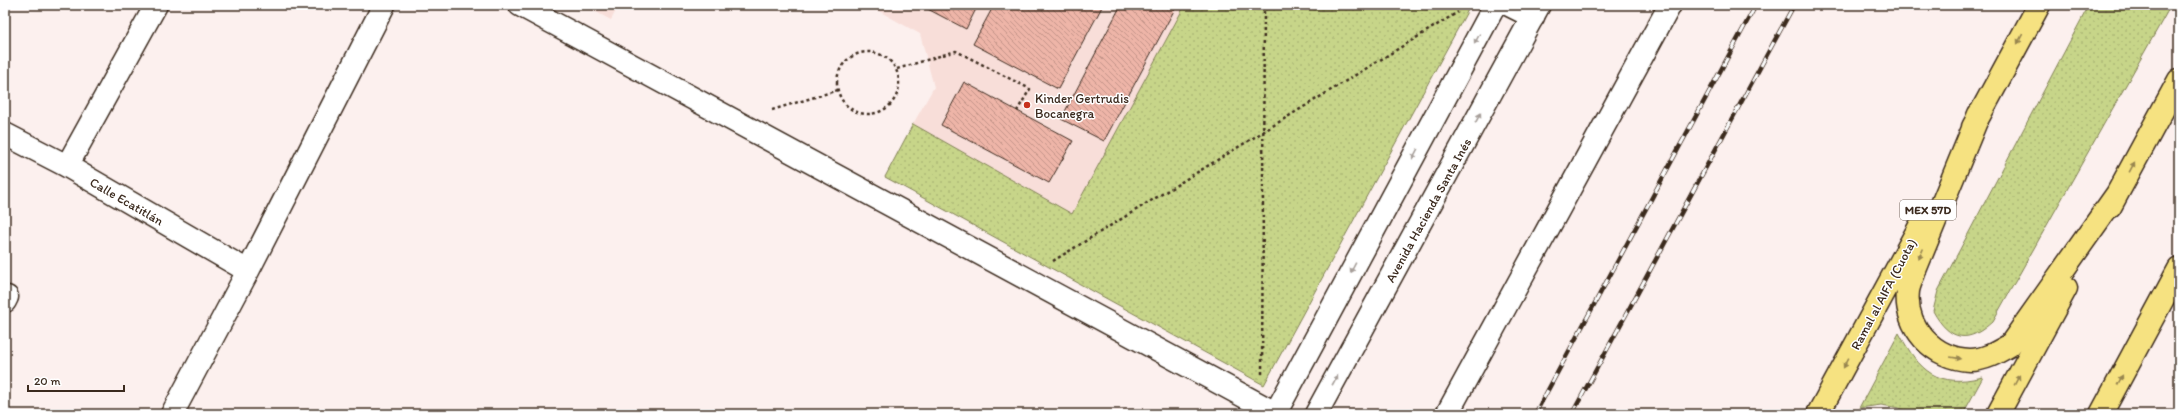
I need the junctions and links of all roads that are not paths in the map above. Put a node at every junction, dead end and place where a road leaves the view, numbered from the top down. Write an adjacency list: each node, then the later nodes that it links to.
1 (384, 5): 15 (street)
2 (520, 5): 17 (street)
3 (1495, 5): 17 (street, one-way to 17)
4 (1509, 5): 8 (street)
5 (1670, 5): 19 (street)
6 (2039, 5): 10 (highway, Ramal al AIFA (Cuota) / MEX 57D, one-way to 10)
7 (149, 9): 12 (street)
8 (1536, 11): 18 (street, Avenida Hacienda Santa Inés, one-way to 8)
9 (2179, 80): 13 (highway, one-way to 9)
10 (1980, 114): 13 (highway, one-way to 13); 20 (highway, Ramal al AIFA (Cuota) / MEX 57D, one-way to 20)
11 (5, 134): 12 (street, Calle Ecatitlán)
12 (67, 166): 15 (street, Calle Ecatitlán)
13 (2117, 194): 21 (highway, one-way to 13)
14 (2179, 269): 22 (highway, one-way to 14)
15 (248, 271): 16 (street)
16 (172, 414)
17 (1275, 414)
18 (1316, 414)
19 (1447, 414)
20 (1818, 414)
21 (1998, 414)
22 (2101, 414)

